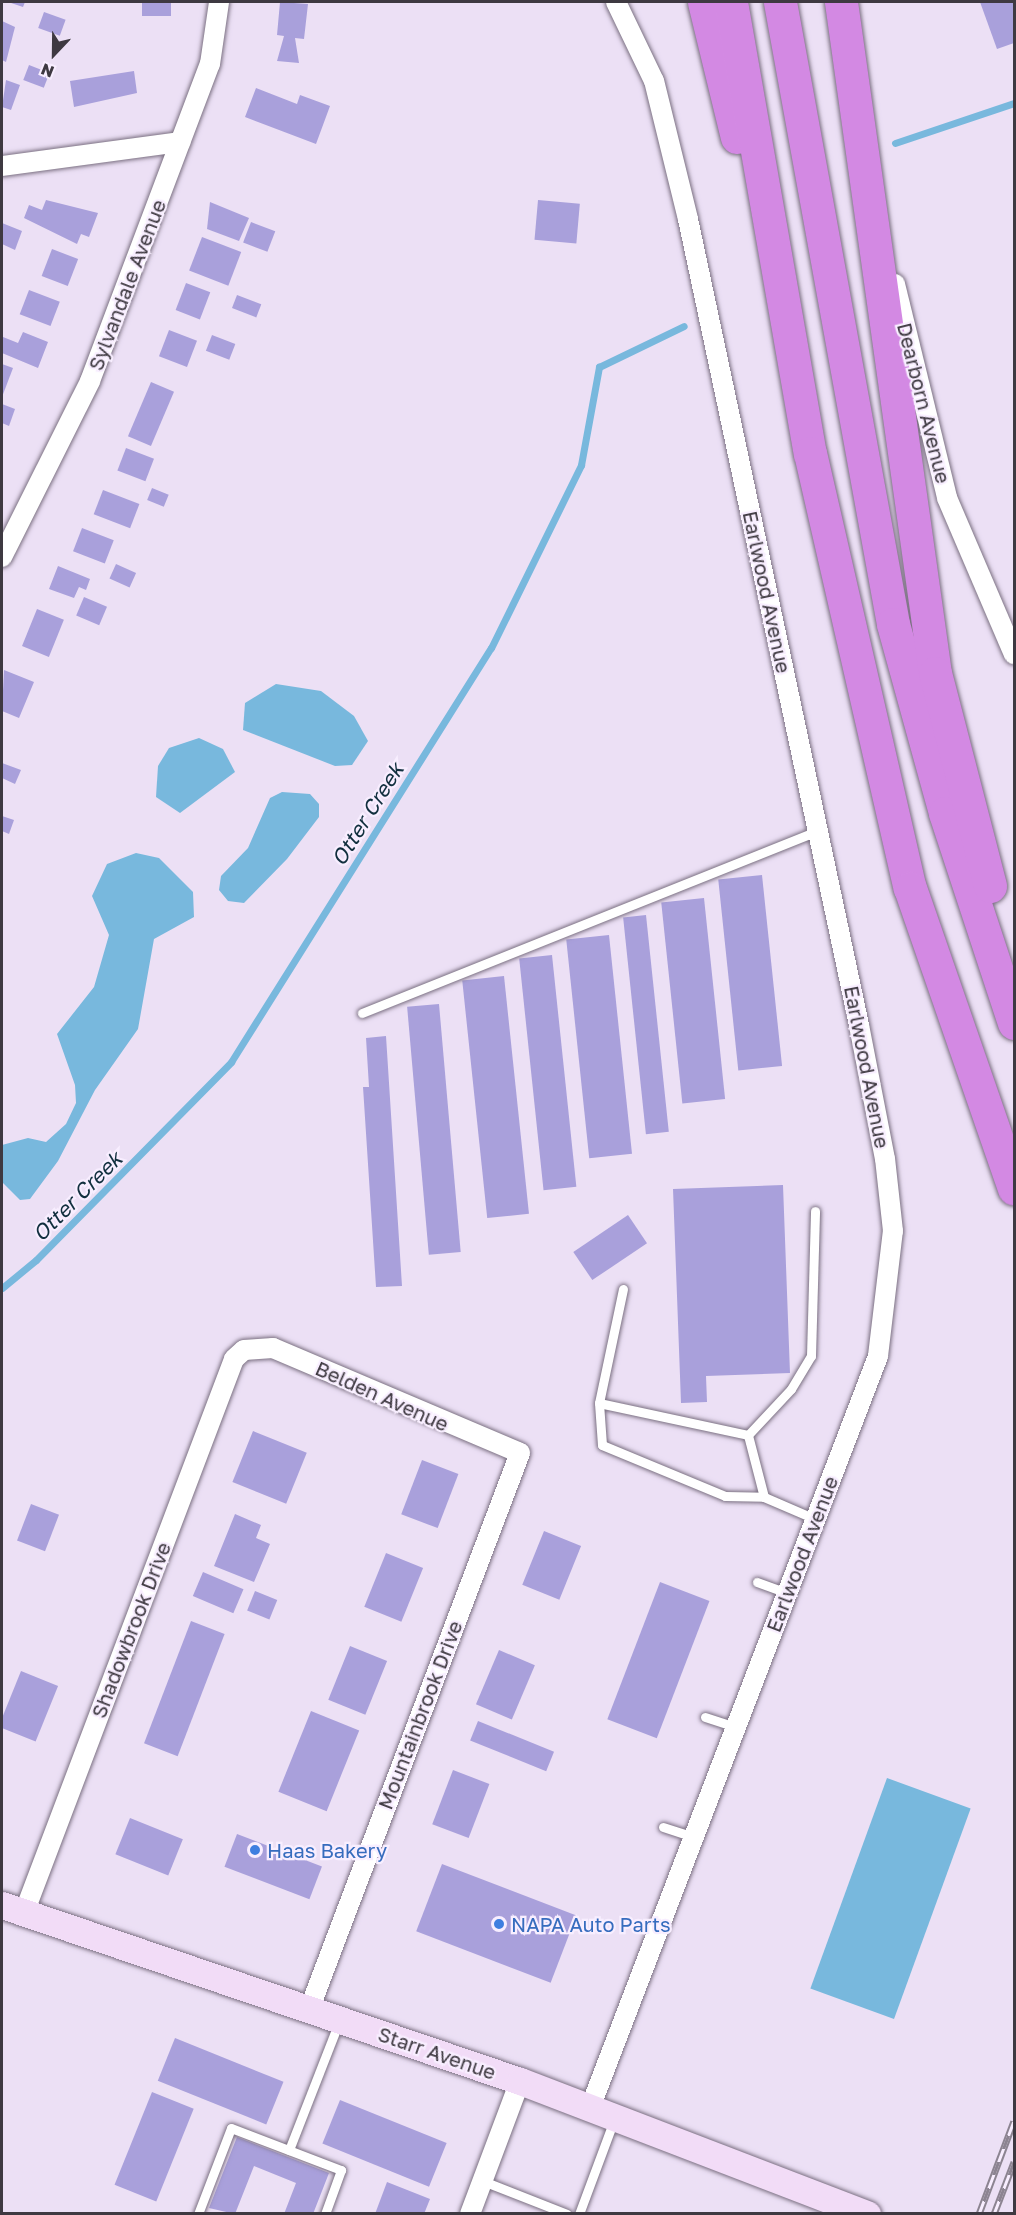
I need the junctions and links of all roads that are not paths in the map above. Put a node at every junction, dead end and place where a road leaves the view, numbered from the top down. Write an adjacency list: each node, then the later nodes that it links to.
1 (219, 2): 7 (street, Sylvandale Avenue)
2 (616, 2): 13 (street, Earlwood Avenue)
3 (704, 2): 10 (highway)
4 (731, 2): 10 (highway)
5 (780, 2): 16 (highway)
6 (841, 2): 8 (highway)
7 (180, 142): 9 (street); 11 (street, Sylvandale Avenue)
8 (860, 142): 12 (street, Dearborn Avenue); 14 (highway)
9 (2, 166)
10 (780, 274): 17 (highway)
11 (2, 557)
12 (1014, 654)
13 (818, 831): 15 (lane); 25 (street, Earlwood Avenue)
14 (1014, 996)
15 (362, 1013)
16 (1014, 1023)
17 (1014, 1188)
18 (815, 1211): 22 (lane)
19 (623, 1289): 21 (lane)
20 (244, 1350): 23 (street, Belden Avenue); 32 (street, Shadowbrook Drive)
21 (599, 1403): 22 (lane); 24 (lane)
22 (748, 1435): 24 (lane)
23 (520, 1453): 33 (street, Mountainbrook Drive)
24 (764, 1497): 25 (lane)
25 (815, 1519): 27 (street, Earlwood Avenue)
26 (757, 1582): 27 (lane)
27 (787, 1593): 29 (street, Earlwood Avenue)
28 (705, 1716): 29 (lane)
29 (736, 1727): 31 (street, Earlwood Avenue)
30 (663, 1827): 31 (lane)
31 (693, 1837): 36 (street, Earlwood Avenue)
32 (13, 1909): 33 (main road, Starr Avenue)
33 (309, 2010): 34 (main road, Starr Avenue)
34 (340, 2020): 35 (main road, Starr Avenue); 37 (lane)
35 (520, 2081): 36 (main road, Starr Avenue); 38 (street)
36 (602, 2113): 43 (lane); 44 (main road, Starr Avenue)
37 (289, 2150): 39 (lane); 40 (lane)
38 (483, 2181): 41 (street); 42 (lane)
39 (198, 2214)
40 (325, 2214)
41 (470, 2214)
42 (567, 2214)
43 (579, 2214)
44 (867, 2214)

